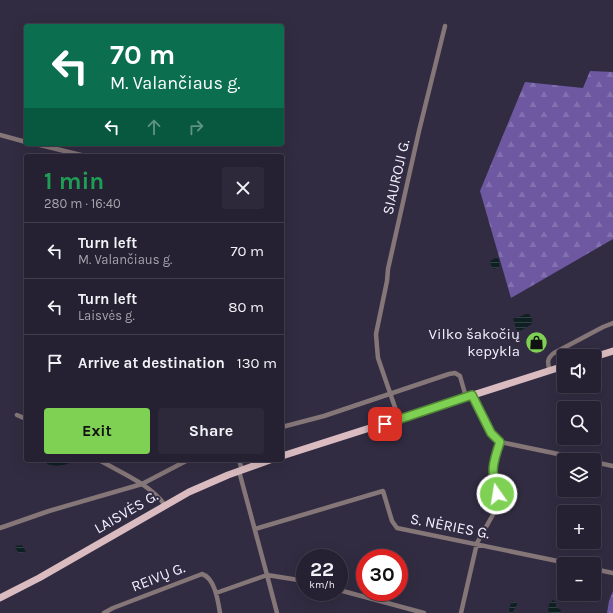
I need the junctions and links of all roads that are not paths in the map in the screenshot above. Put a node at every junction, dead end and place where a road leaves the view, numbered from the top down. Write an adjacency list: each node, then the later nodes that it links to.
1 (445, 26): 11 (street, SIAUROJI G.)
2 (0, 135): 3 (street)
3 (24, 141)
4 (44, 146): 5 (street)
5 (77, 154)
6 (613, 323): 10 (street)
7 (613, 351): 8 (main road)
8 (601, 355)
9 (557, 368): 10 (main road)
10 (550, 371): 12 (main road)
11 (390, 393): 12 (street); 15 (street, SIAUROJI G.); 16 (street)
12 (469, 396): 15 (main road); 17 (street)
13 (17, 414): 14 (street)
14 (24, 419)
15 (399, 419): 19 (main road)
16 (284, 426)
17 (500, 442): 18 (street); 31 (street)
18 (557, 454)
19 (284, 455)
20 (103, 462): 27 (street)
21 (184, 462): 27 (street)
22 (239, 462): 26 (street)
23 (264, 462): 26 (main road, LAISVĖS G.)
24 (601, 463): 25 (street)
25 (613, 466)
26 (240, 470): 28 (main road, LAISVĖS G.); 30 (street)
27 (142, 484): 28 (street); 29 (street)
28 (165, 505): 39 (main road, LAISVĖS G.)
29 (0, 528)
30 (255, 529): 31 (street, S. NĖRIES G.); 35 (street)
31 (477, 543): 32 (street, S. NĖRIES G.); 44 (street)
32 (557, 561)
33 (601, 570): 34 (street)
34 (613, 573)
35 (267, 575): 36 (street); 38 (street); 42 (street)
36 (296, 580)
37 (348, 592): 43 (street)
38 (216, 593): 40 (street, REIVŲ G.); 41 (street, REIVŲ G.)
39 (0, 598)
40 (104, 613)
41 (220, 613)
42 (277, 613)
43 (424, 613)
44 (461, 613)

